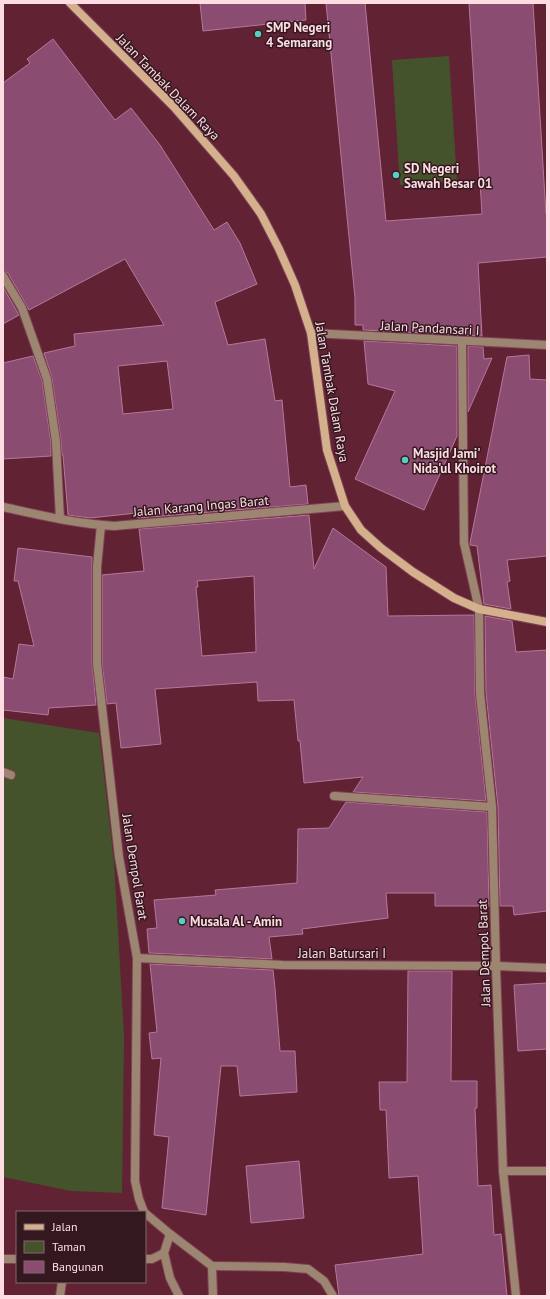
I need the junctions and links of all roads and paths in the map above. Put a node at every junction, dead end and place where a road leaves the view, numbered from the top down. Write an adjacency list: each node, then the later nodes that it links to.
1 (70, 3): 3 (street, Jalan Tambak Dalam Raya)
2 (3, 276): 8 (street)
3 (311, 333): 4 (street, Jalan Pandansari I); 6 (street, Jalan Tambak Dalam Raya)
4 (462, 342): 5 (street, Jalan Pandansari I); 10 (street, Jalan Dempol Barat)
5 (547, 345)
6 (345, 506): 9 (street, Jalan Karang Ingas Barat); 10 (street, Jalan Tambak Dalam Raya)
7 (3, 507): 8 (street, Jalan Karang Ingas Barat)
8 (60, 519): 9 (street, Jalan Karang Ingas Barat)
9 (101, 525): 14 (street, Jalan Dempol Barat)
10 (479, 609): 11 (street, Jalan Tambak Dalam Raya); 13 (street, Jalan Dempol Barat)
11 (547, 622)
12 (334, 796): 13 (street)
13 (492, 807): 15 (street, Jalan Dempol Barat)
14 (137, 958): 15 (street, Jalan Batursari I); 19 (street, Jalan Dempol Barat)
15 (496, 966): 16 (street, Jalan Batursari I); 17 (street, Jalan Dempol Barat)
16 (547, 968)
17 (504, 1171): 18 (street); 32 (street, Jalan Dempol Barat)
18 (547, 1171)
19 (144, 1211)
20 (146, 1214): 21 (street, Jalan Dempol Barat)
21 (170, 1234): 22 (street); 26 (street, Jalan Dempol Barat)
22 (164, 1253): 25 (street); 29 (street)
23 (3, 1259): 24 (street)
24 (16, 1259)
25 (146, 1259)
26 (212, 1266): 30 (street); 31 (street)
27 (62, 1283): 28 (street)
28 (60, 1296)
29 (179, 1296)
30 (213, 1296)
31 (334, 1296)
32 (516, 1296)

